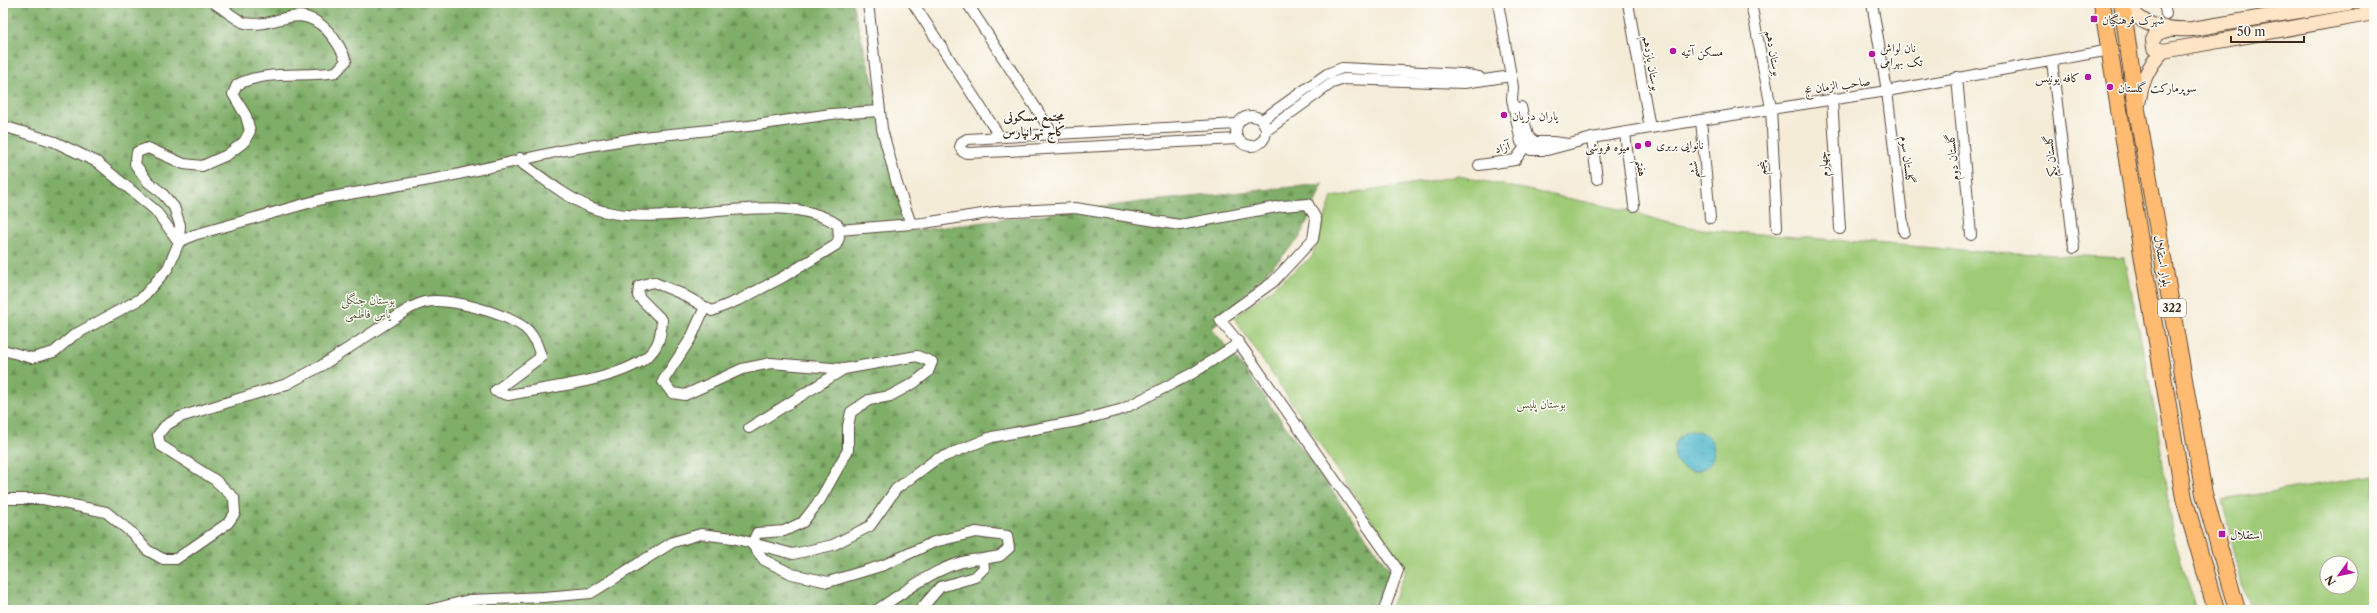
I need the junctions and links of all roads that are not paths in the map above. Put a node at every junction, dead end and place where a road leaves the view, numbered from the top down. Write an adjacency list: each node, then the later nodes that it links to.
1 (214, 3): 54 (street)
2 (868, 3): 27 (street)
3 (913, 3): 37 (street)
4 (967, 3): 36 (street)
5 (1498, 3): 20 (street)
6 (1628, 3): 33 (street, بوستان یازدهم)
7 (1751, 3): 26 (street, بوستان دهم)
8 (1872, 3): 24 (street, گلستان سوم)
9 (2102, 3): 17 (main road, بلوار استقلال / 322)
10 (2122, 3): 28 (main road, بلوار استقلال / 322)
11 (2127, 3): 16 (main road)
12 (2164, 3): 15 (street)
13 (2348, 3): 16 (main road)
14 (2374, 13): 18 (main road)
15 (2166, 14)
16 (2168, 30): 18 (main road)
17 (2110, 50): 19 (street, صاحب الزمان عج); 68 (main road, بلوار استقلال / 322)
18 (2163, 51): 28 (main road)
19 (2052, 61): 22 (street, صاحب الزمان عج); 55 (street, گلستان یکم)
20 (1511, 76): 21 (street); 23 (street)
21 (1485, 78): 29 (street); 34 (street)
22 (1957, 78): 24 (street, صاحب الزمان عج); 53 (street, گلستان دوم)
23 (1513, 87): 40 (street); 41 (street)
24 (1886, 91): 25 (street, صاحب الزمان عج); 52 (street, گلستان سوم)
25 (1832, 98): 26 (street, صاحب الزمان عج); 50 (street, چهارم)
26 (1771, 108): 30 (street, صاحب الزمان عج); 49 (street, پنجم)
27 (880, 110): 43 (street); 48 (street)
28 (2137, 110): 69 (main road, بلوار استقلال / 322)
29 (1262, 120): 31 (street); 34 (street)
30 (1701, 120): 33 (street, صاحب الزمان عج); 47 (street, ششم)
31 (1237, 124): 36 (street); 39 (street)
32 (3, 126): 54 (street)
33 (1650, 128): 35 (street, صاحب الزمان عج)
34 (1266, 131): 39 (street)
35 (1625, 133): 38 (street, صاحب الزمان عج); 46 (street, هفتم)
36 (1053, 134): 37 (street); 42 (street)
37 (1000, 137): 42 (street)
38 (1592, 138): 40 (street, صاحب الزمان عج); 45 (street)
39 (1237, 139): 42 (street)
40 (1568, 144): 41 (street, صاحب الزمان عج)
41 (1526, 146): 44 (street, آزاد)
42 (1054, 149)
43 (520, 158): 51 (street); 54 (street)
44 (1479, 165)
45 (1597, 179)
46 (1634, 206)
47 (1710, 218)
48 (911, 224): 51 (street); 57 (street)
49 (1778, 226)
50 (1840, 229)
51 (839, 230): 56 (street)
52 (1904, 232)
53 (1971, 235)
54 (179, 242): 58 (street)
55 (2074, 248)
56 (705, 307): 59 (street); 61 (street)
57 (1239, 343): 62 (street); 67 (street)
58 (3, 350)
59 (844, 369): 60 (street); 62 (street)
60 (749, 428)
61 (3, 499)
62 (752, 544): 63 (street); 64 (street)
63 (983, 559): 65 (street); 66 (street)
64 (429, 610)
65 (877, 610)
66 (920, 610)
67 (1384, 610)
68 (2216, 610)
69 (2237, 610)

